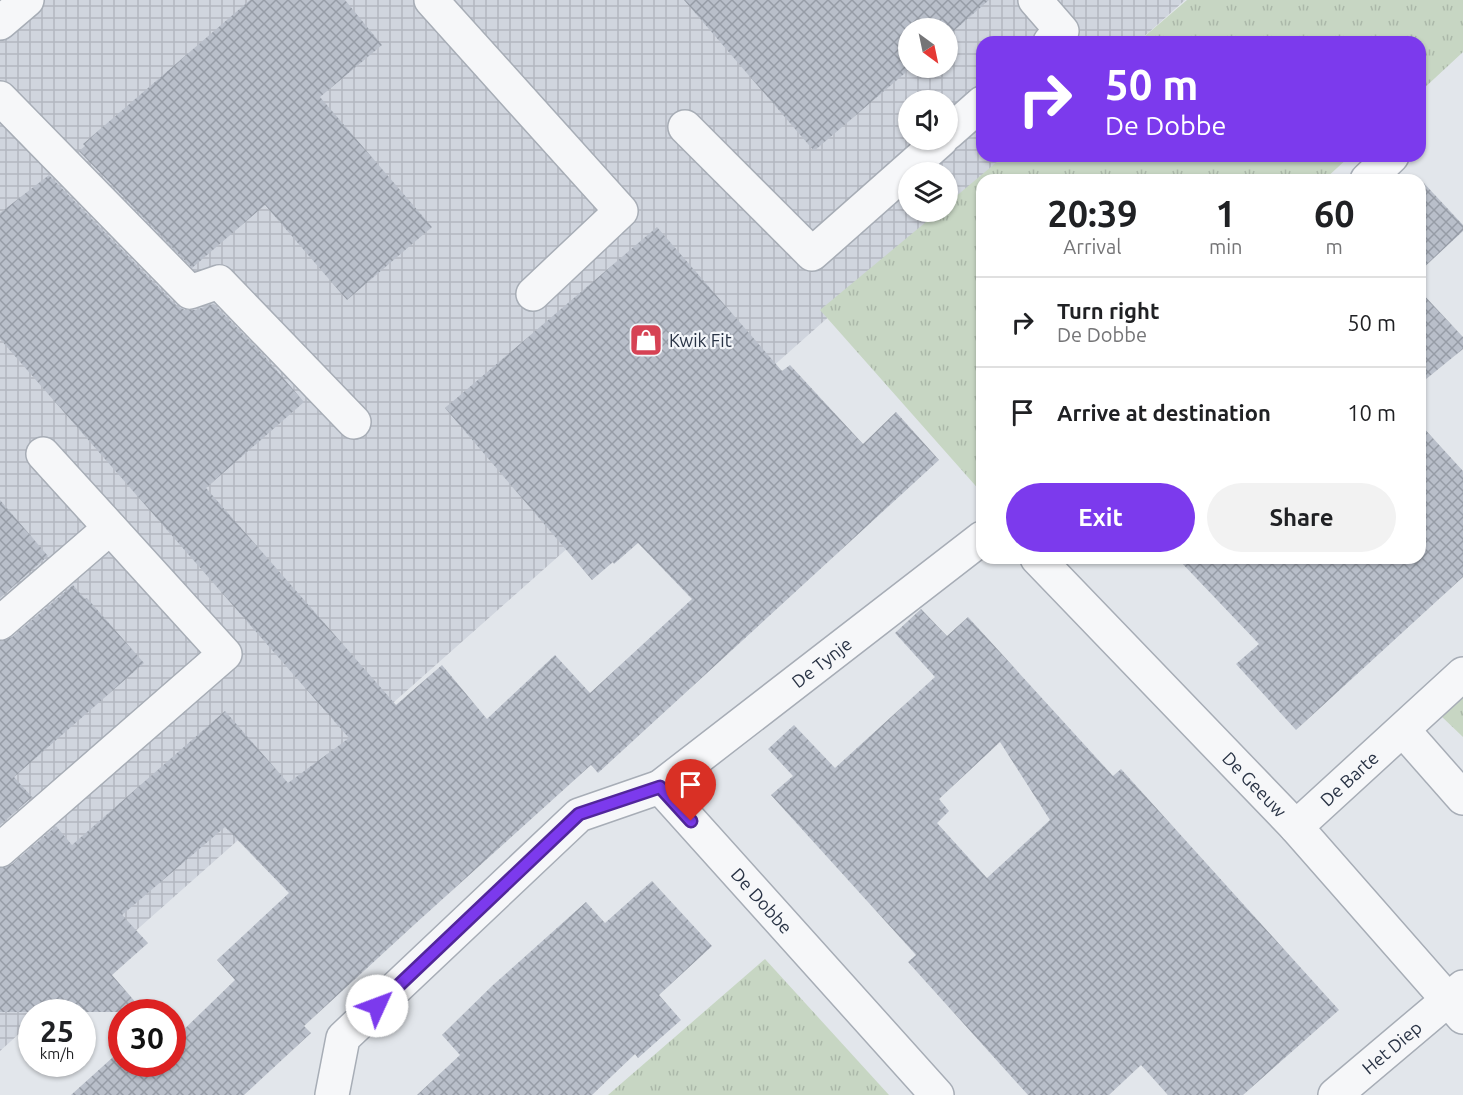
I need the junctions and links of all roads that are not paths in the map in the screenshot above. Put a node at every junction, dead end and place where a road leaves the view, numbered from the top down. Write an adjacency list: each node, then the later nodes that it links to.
1 (27, 0): 4 (street)
2 (431, 0): 13 (street)
3 (1035, 0): 5 (street)
4 (0, 23)
5 (1057, 36)
6 (0, 98): 14 (street)
7 (976, 108): 8 (street)
8 (958, 124)
9 (686, 127): 10 (street)
10 (930, 150)
11 (1386, 162): 12 (street)
12 (1373, 174)
13 (533, 294)
14 (354, 423)
15 (43, 454): 16 (street)
16 (110, 528): 19 (street); 25 (street)
17 (976, 543): 22 (street, De Tynje)
18 (1043, 564): 24 (street, De Geeuw)
19 (0, 623)
20 (1463, 674): 21 (street, De Barte)
21 (1403, 730): 23 (street); 24 (street, De Barte)
22 (660, 787): 27 (street); 28 (street, De Dobbe)
23 (1463, 798)
24 (1296, 827): 26 (street, De Geeuw)
25 (0, 850)
26 (1458, 1001): 29 (street, Het Diep)
27 (332, 1095)
28 (937, 1095)
29 (1335, 1095)

